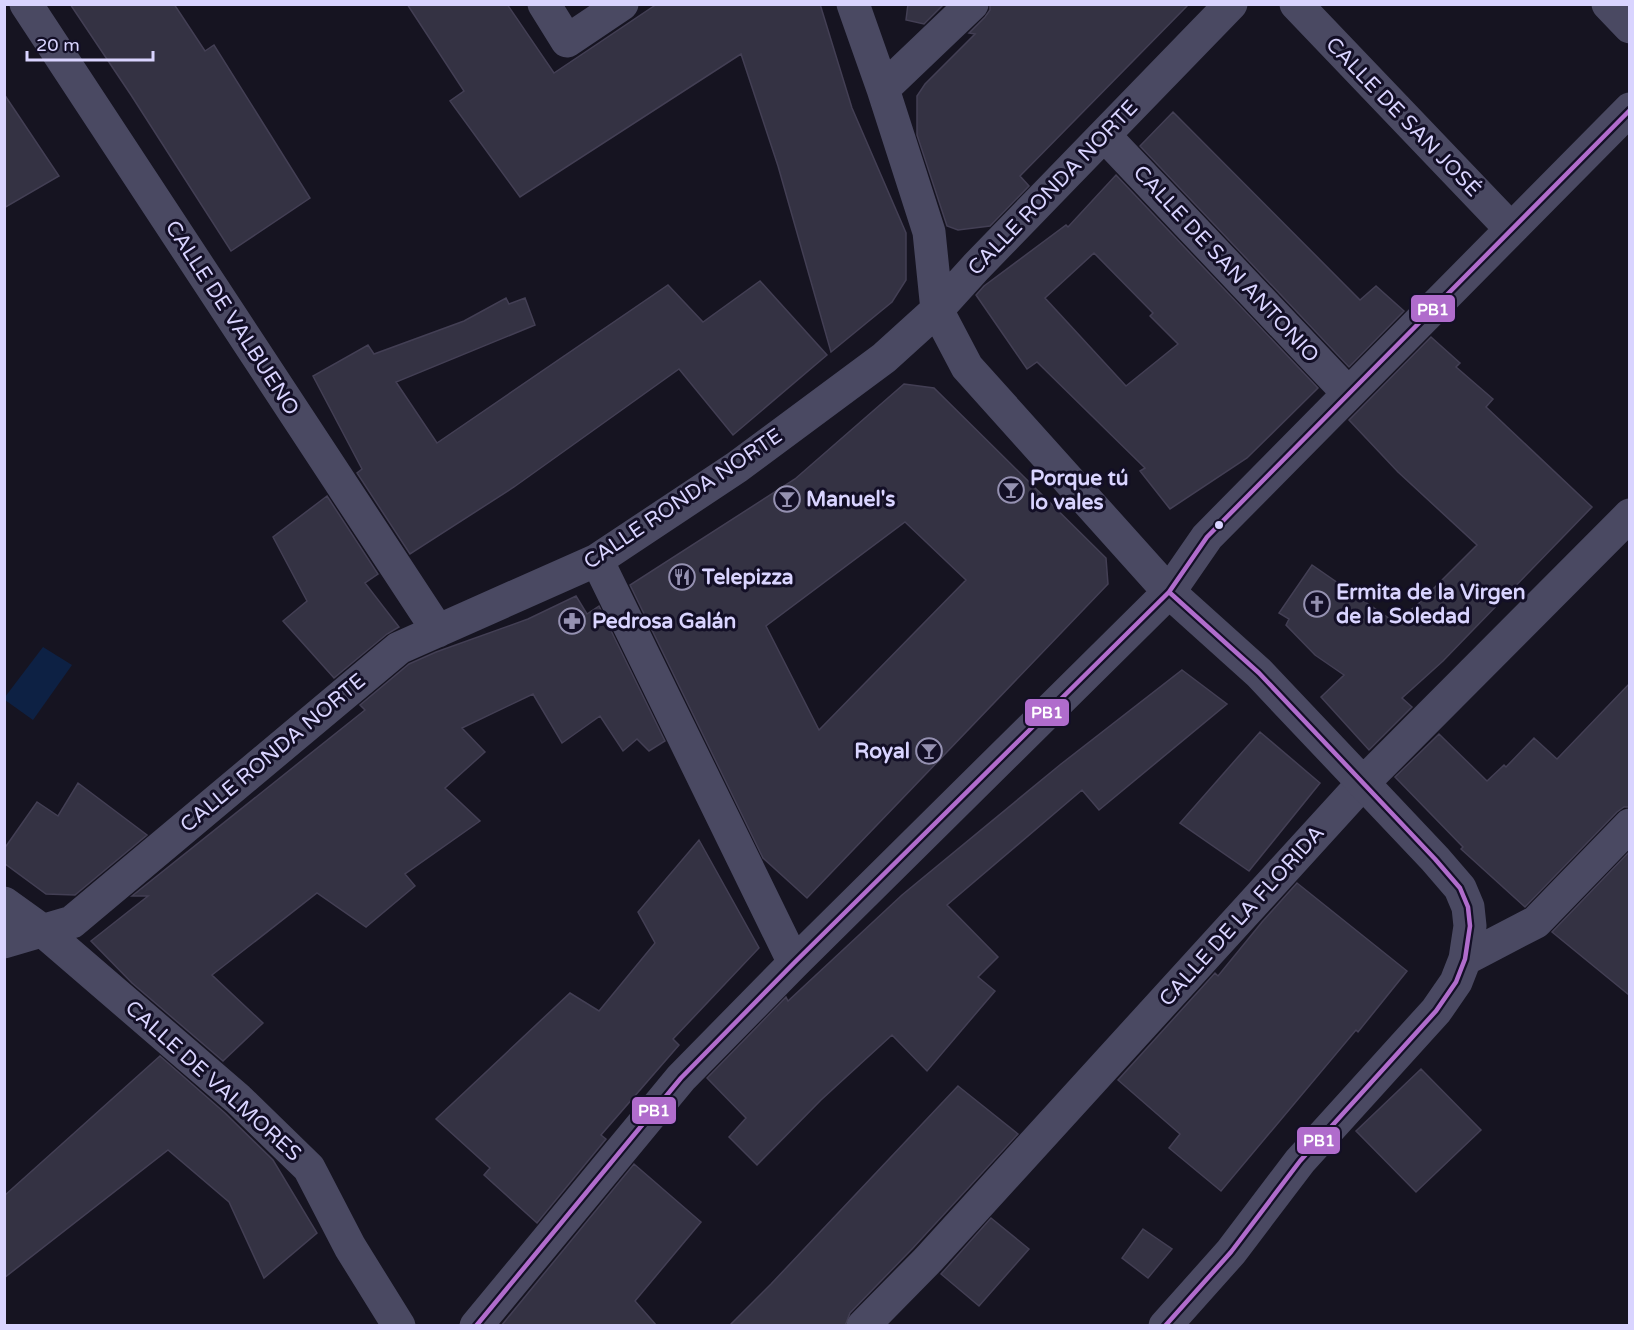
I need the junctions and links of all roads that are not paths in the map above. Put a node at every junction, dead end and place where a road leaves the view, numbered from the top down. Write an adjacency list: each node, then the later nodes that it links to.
1 (26, 4): 19 (street, CALLE DE VALBUENO)
2 (544, 4): 3 (street)
3 (622, 4)
4 (853, 4): 10 (street)
5 (972, 4): 10 (street)
6 (1231, 4): 12 (street, CALLE RONDA NORTE)
7 (1296, 4): 13 (street, CALLE DE SAN JOSÉ)
8 (1608, 4): 9 (street)
9 (1629, 27)
10 (883, 89): 14 (street)
11 (1629, 109): 13 (street)
12 (1104, 135): 14 (street, CALLE RONDA NORTE); 15 (street, CALLE DE SAN ANTONIO)
13 (1511, 229): 15 (street)
14 (937, 310): 17 (street, CALLE RONDA NORTE); 18 (street)
15 (1348, 393): 18 (street)
16 (1629, 515): 20 (street, CALLE DE LA FLORIDA)
17 (597, 560): 19 (street, CALLE RONDA NORTE); 26 (street)
18 (1169, 592): 20 (street); 26 (street)
19 (438, 631): 23 (street, CALLE RONDA NORTE)
20 (1363, 783): 25 (street); 29 (street, CALLE DE LA FLORIDA)
21 (1629, 825): 25 (street)
22 (4, 903): 23 (street, CALLE DE VALMORES)
23 (43, 931): 24 (street, CALLE RONDA NORTE); 27 (street, CALLE DE VALMORES)
24 (4, 942)
25 (1465, 959): 30 (street)
26 (794, 963): 28 (street)
27 (399, 1326)
28 (476, 1326)
29 (863, 1326)
30 (1165, 1326)

